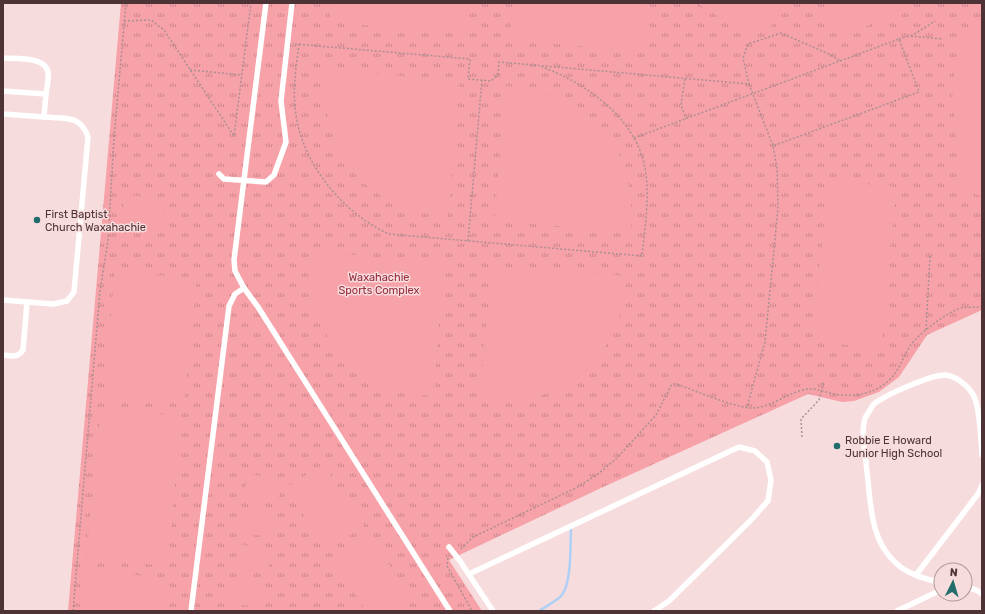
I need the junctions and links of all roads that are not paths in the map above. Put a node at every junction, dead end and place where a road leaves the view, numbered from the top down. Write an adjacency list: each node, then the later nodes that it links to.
1 (266, 3): 9 (lane)
2 (292, 3): 9 (lane)
3 (3, 58): 5 (lane)
4 (3, 90): 5 (lane)
5 (46, 94): 7 (lane)
6 (3, 114): 7 (lane)
7 (44, 117): 12 (lane)
8 (219, 174): 9 (lane)
9 (244, 180): 10 (lane)
10 (244, 288): 23 (lane); 24 (lane)
11 (3, 300): 12 (lane)
12 (27, 302): 13 (lane)
13 (3, 355)
14 (982, 455): 18 (lane)
15 (982, 485): 18 (lane)
16 (449, 547): 17 (lane)
17 (469, 574): 25 (lane); 26 (lane)
18 (916, 575): 19 (lane)
19 (933, 581)
20 (973, 589): 22 (lane)
21 (933, 594): 27 (lane)
22 (982, 594)
23 (191, 611)
24 (450, 611)
25 (493, 611)
26 (654, 611)
27 (897, 611)

